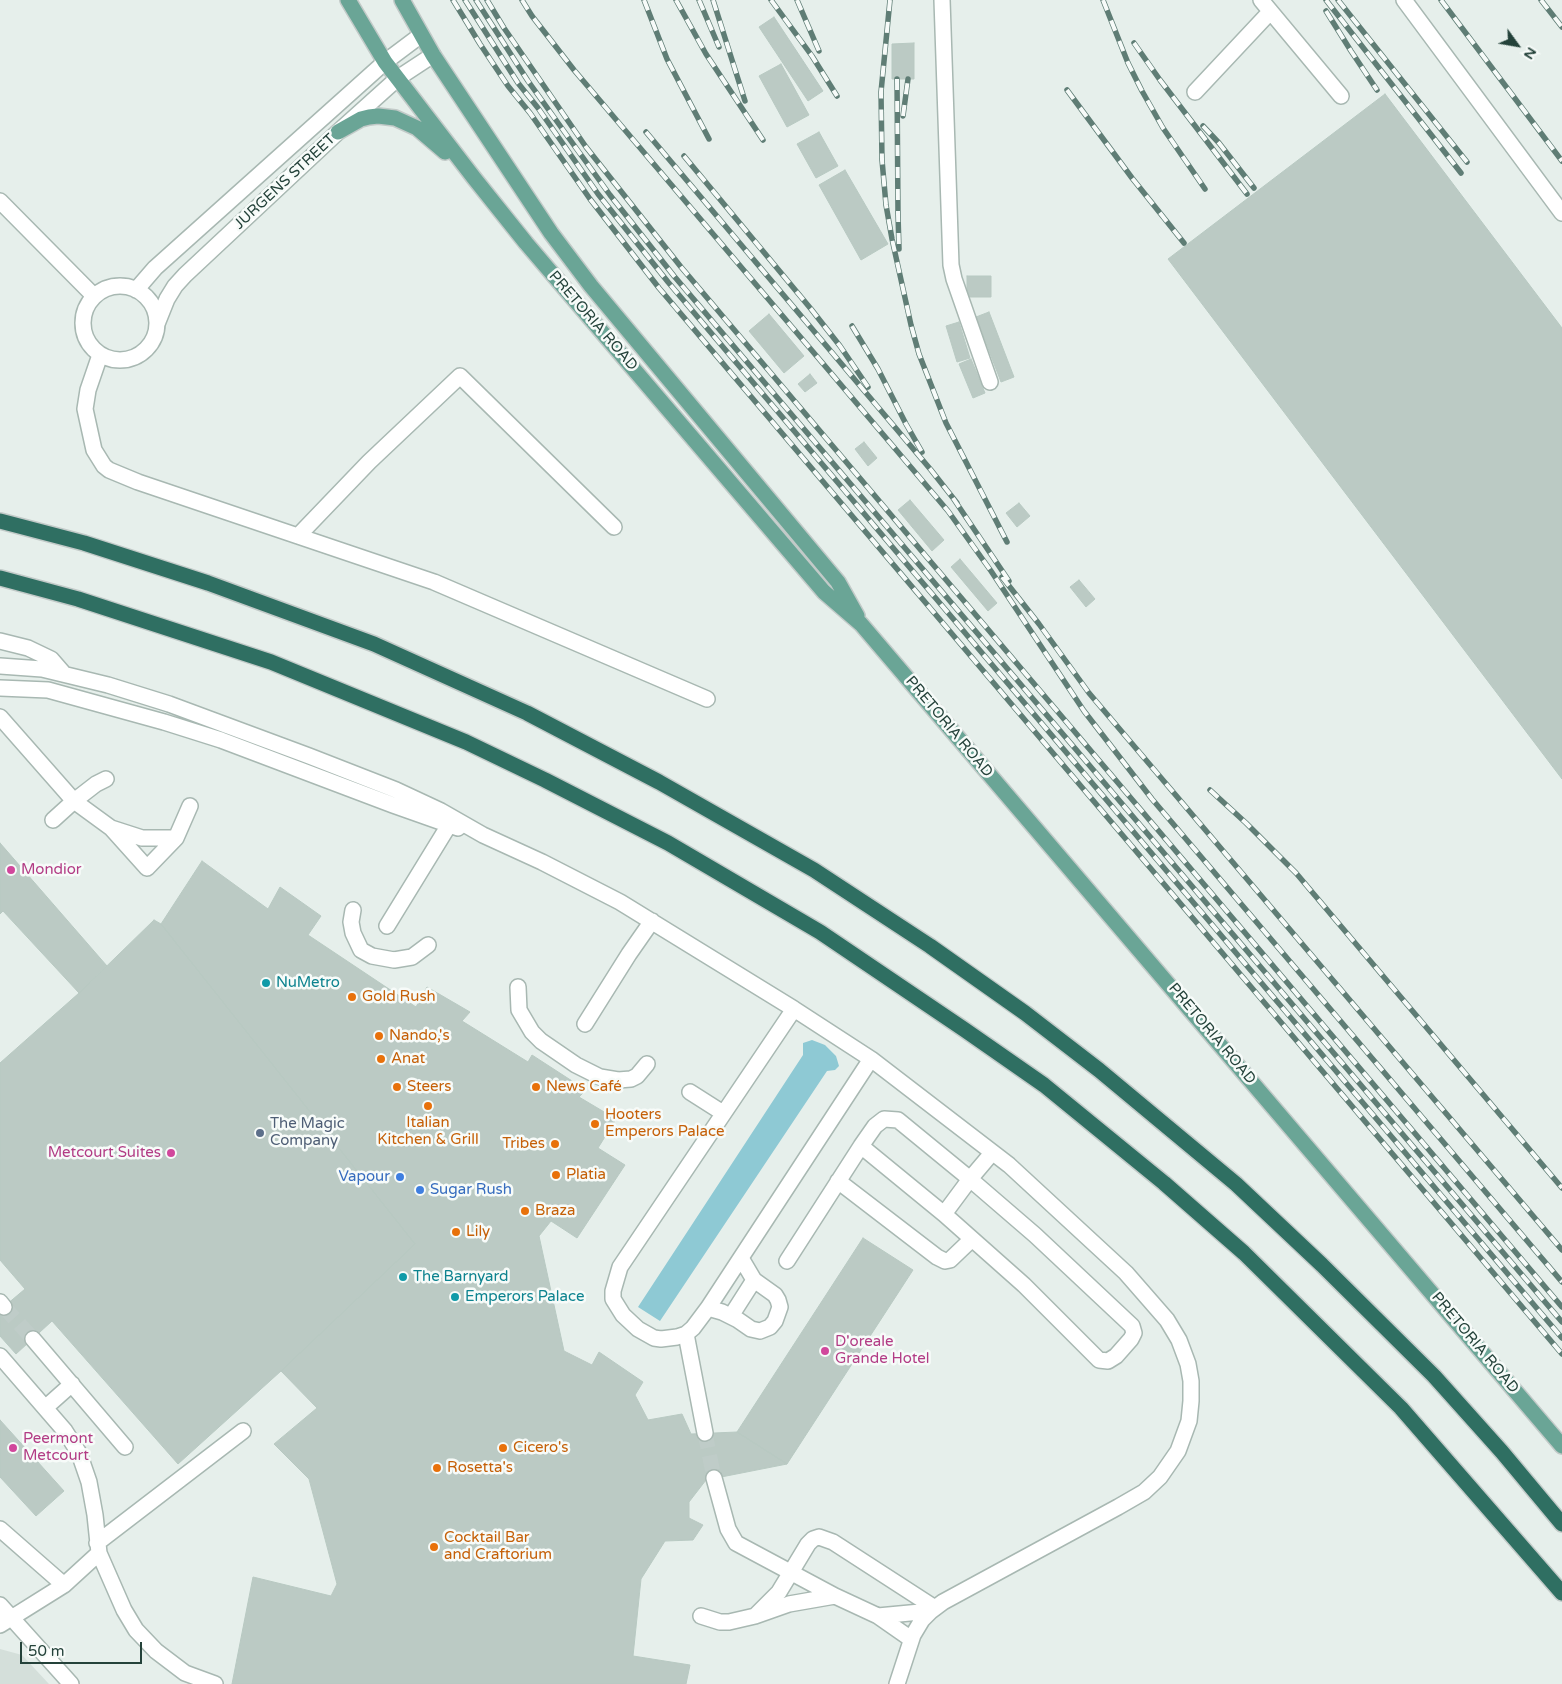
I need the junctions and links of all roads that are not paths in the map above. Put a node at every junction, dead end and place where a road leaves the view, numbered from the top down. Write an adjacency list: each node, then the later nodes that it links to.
1 (348, 0): 8 (main road, PRETORIA ROAD)
2 (402, 0): 6 (main road, PRETORIA ROAD)
3 (942, 0): 20 (street)
4 (1404, 0): 15 (street)
5 (1266, 6): 10 (street); 11 (street)
6 (421, 35): 7 (main road, PRETORIA ROAD); 8 (street, JURGENS STREET)
7 (432, 55): 9 (street, JURGENS STREET); 25 (main road, PRETORIA ROAD)
8 (385, 62): 9 (main road, PRETORIA ROAD); 16 (street, JURGENS STREET)
9 (398, 78): 12 (street, JURGENS STREET); 13 (main road, PRETORIA ROAD)
10 (1195, 92)
11 (1341, 96)
12 (338, 132): 13 (main road); 18 (street, JURGENS STREET)
13 (474, 178): 25 (main road, PRETORIA ROAD)
14 (0, 200): 17 (street)
15 (1562, 213)
16 (136, 290): 17 (street); 18 (street)
17 (94, 296): 19 (street)
18 (157, 324): 19 (street)
19 (100, 355): 23 (street)
20 (990, 382)
21 (0, 521): 71 (highway)
22 (614, 528): 23 (street)
23 (298, 536): 30 (street)
24 (0, 578): 76 (highway)
25 (861, 624): 68 (main road, PRETORIA ROAD)
26 (0, 641): 28 (street)
27 (0, 666): 28 (street)
28 (64, 674): 36 (street)
29 (0, 688): 36 (street)
30 (707, 699)
31 (0, 717): 33 (street)
32 (106, 779): 33 (street)
33 (74, 800): 35 (street); 37 (street)
34 (190, 806): 38 (street)
35 (53, 820)
36 (450, 821): 40 (street); 41 (street)
37 (111, 828): 38 (street); 38 (street)
38 (176, 838)
39 (353, 910): 42 (street)
40 (652, 921): 44 (street); 45 (street)
41 (387, 926)
42 (428, 945)
43 (518, 986): 47 (street)
44 (794, 1009): 46 (street); 49 (street)
45 (585, 1024)
46 (871, 1059): 51 (street); 56 (street)
47 (647, 1064)
48 (690, 1092): 49 (street)
49 (723, 1114): 61 (street)
50 (860, 1146): 52 (street); 53 (street); 54 (street)
51 (992, 1152): 52 (street); 79 (street)
52 (970, 1179): 54 (street); 55 (street)
53 (838, 1180): 55 (street); 57 (street)
54 (944, 1214): 55 (street)
55 (972, 1239)
56 (741, 1258): 58 (street); 59 (street)
57 (787, 1261)
58 (754, 1280): 60 (street); 60 (street)
59 (708, 1308): 60 (street); 61 (street)
60 (731, 1316)
61 (686, 1334): 67 (street)
62 (33, 1339): 64 (street)
63 (0, 1356): 65 (street)
64 (72, 1384): 65 (street); 69 (street)
65 (45, 1408): 73 (street)
66 (243, 1431): 73 (street)
67 (705, 1433)
68 (1562, 1446)
69 (125, 1447)
70 (714, 1478): 74 (street)
71 (1562, 1524)
72 (0, 1529): 75 (street)
73 (98, 1548): 75 (street); 86 (street)
74 (791, 1573): 77 (street); 79 (street); 81 (street)
75 (64, 1585): 83 (street)
76 (1562, 1593)
77 (835, 1596): 81 (street); 82 (street)
78 (0, 1604): 83 (street)
79 (933, 1610): 82 (street); 84 (street)
80 (701, 1616): 81 (street)
81 (756, 1616)
82 (878, 1616): 84 (street)
83 (6, 1621): 85 (street)
84 (912, 1639): 87 (street)
85 (71, 1684)
86 (215, 1684)
87 (897, 1684)

